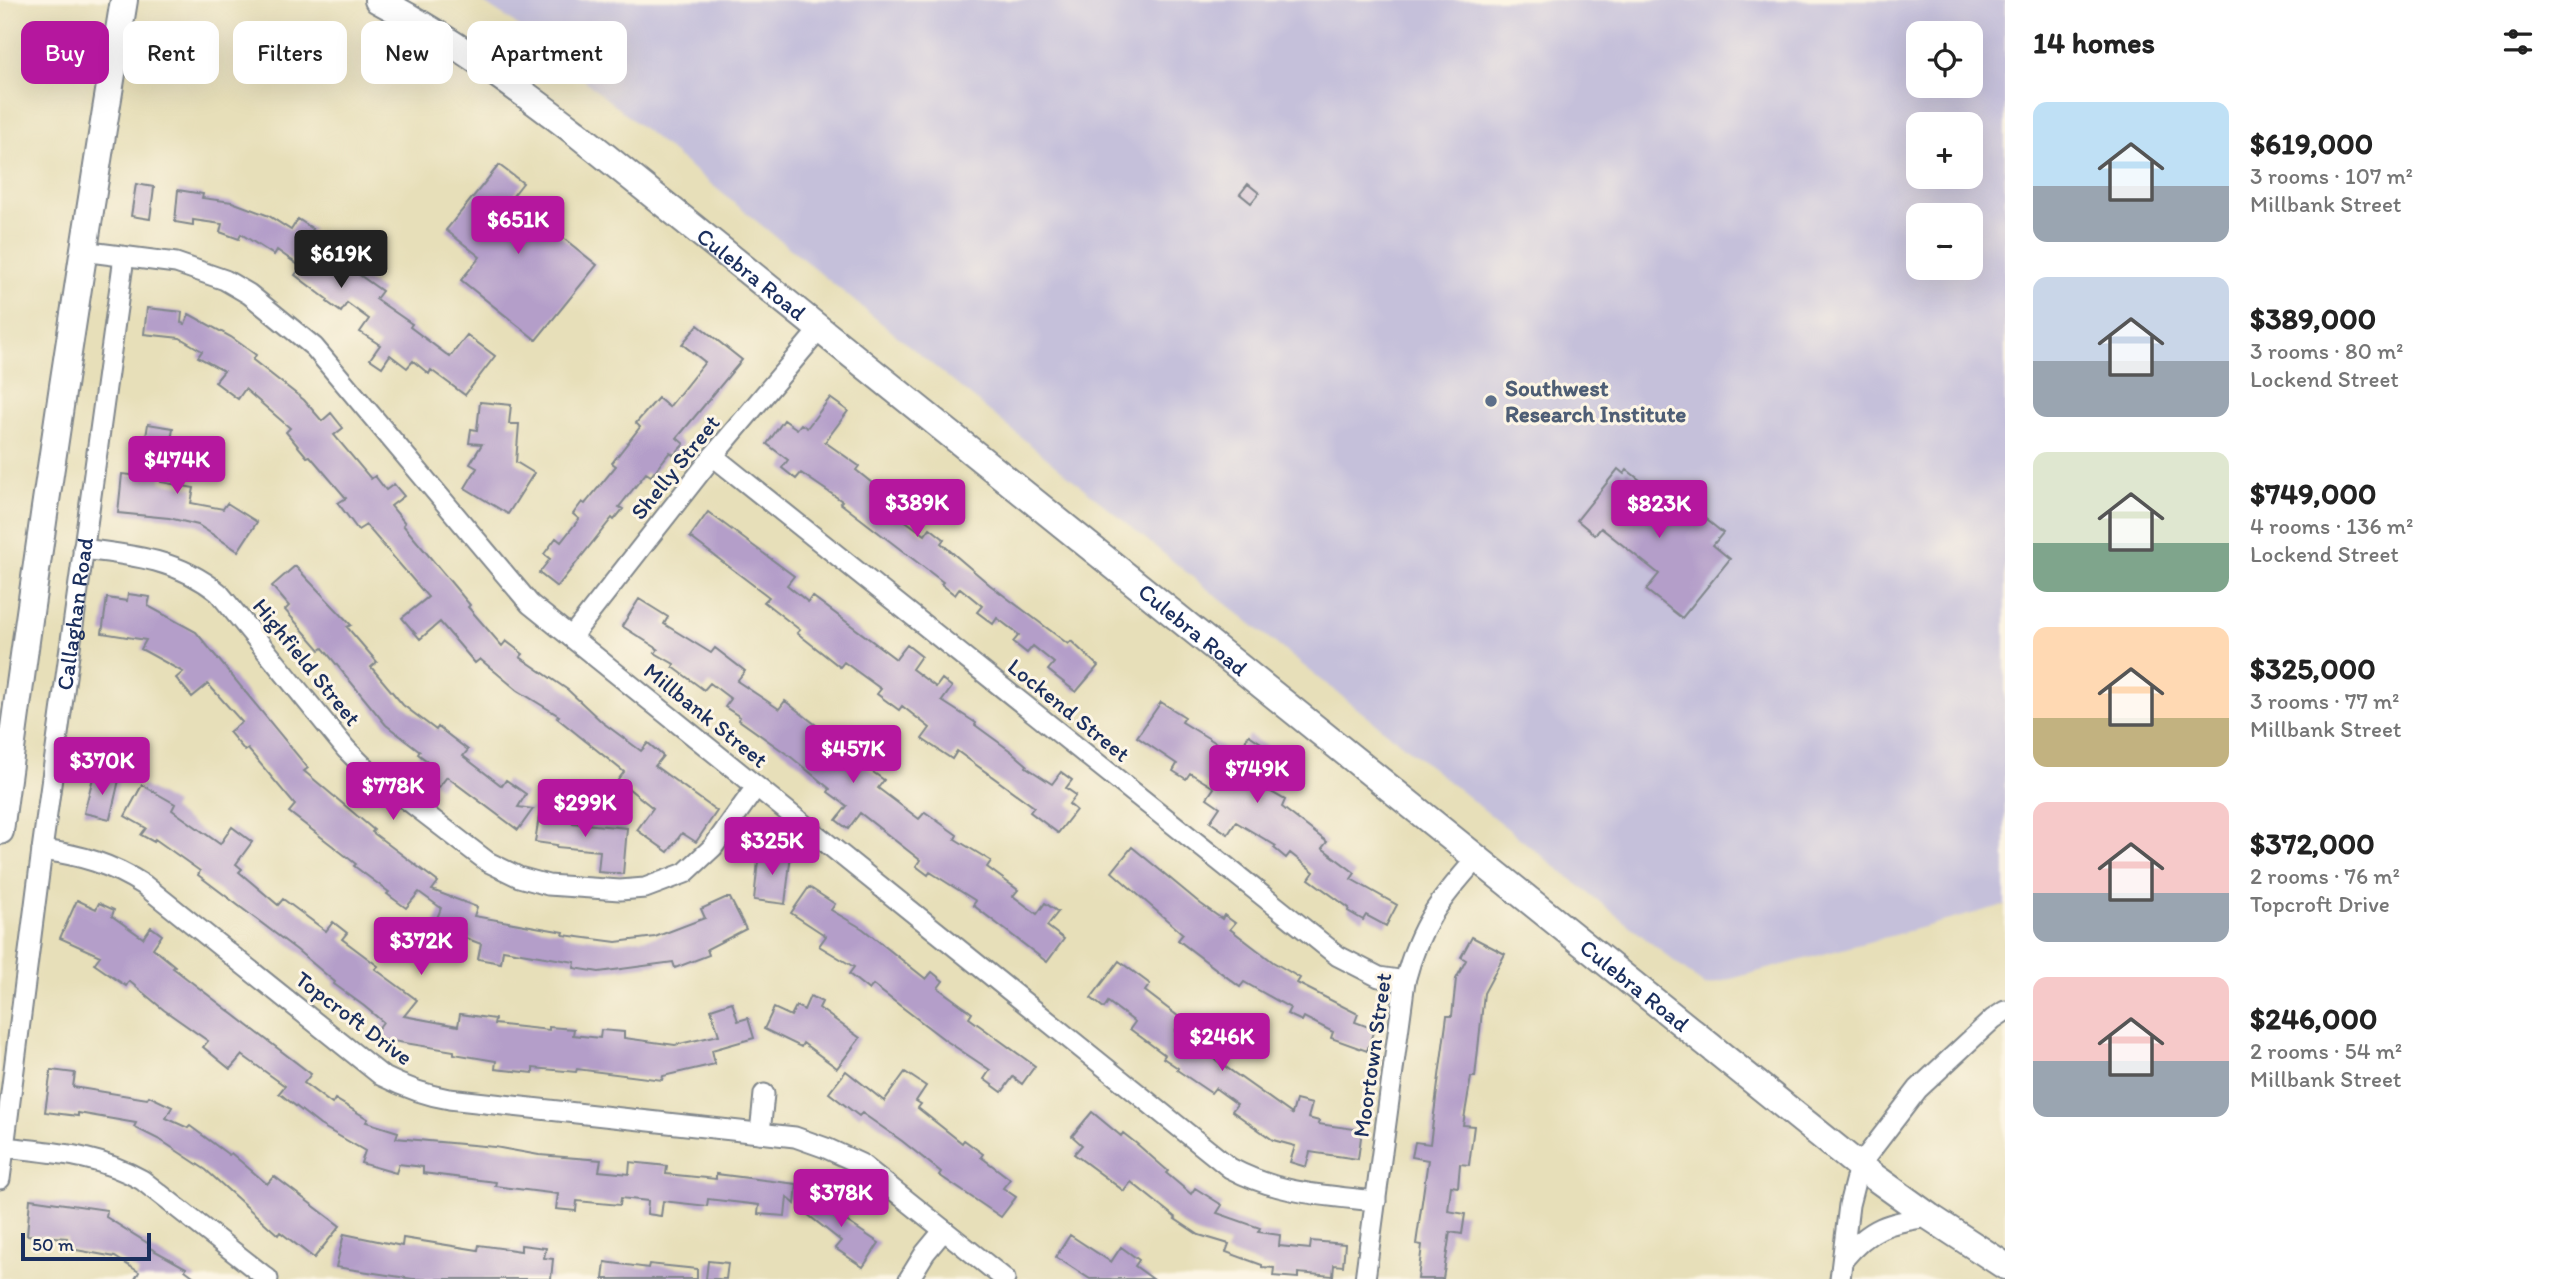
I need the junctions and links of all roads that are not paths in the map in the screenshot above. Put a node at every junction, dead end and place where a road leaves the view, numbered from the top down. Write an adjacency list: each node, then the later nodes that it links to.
1 (124, 0): 3 (main road, Callaghan Road)
2 (378, 0): 5 (main road, Culebra Road)
3 (82, 251): 4 (street, Millbank Street); 10 (main road, Callaghan Road)
4 (124, 257): 7 (street, Callaghan Road); 8 (street, Millbank Street)
5 (819, 330): 6 (street, Shelly Street); 12 (main road, Culebra Road)
6 (713, 456): 8 (street, Shelly Street); 13 (street, Lockend Street)
7 (83, 549): 9 (street, Highfield Street); 11 (street, Callaghan Road)
8 (571, 637): 9 (street, Millbank Street)
9 (756, 787): 20 (street, Millbank Street)
10 (0, 831)
11 (42, 850): 16 (street, Topcroft Drive); 17 (street, Callaghan Road)
12 (1477, 858): 13 (street, Moortown Street); 18 (main road, Culebra Road)
13 (1405, 981): 20 (street, Moortown Street)
14 (2005, 1012): 18 (street)
15 (764, 1094): 16 (street)
16 (760, 1133): 22 (street, Topcroft Drive)
17 (4, 1147): 19 (street, Callaghan Road); 25 (street)
18 (1859, 1166): 21 (main road, Culebra Road); 24 (street)
19 (0, 1179)
20 (1376, 1201): 28 (street, Moortown Street)
21 (1930, 1217): 23 (main road, Culebra Road); 24 (street)
22 (944, 1230): 26 (street); 27 (street, Topcroft Drive)
23 (2005, 1266)
24 (1842, 1269)
25 (268, 1279)
26 (909, 1279)
27 (1005, 1279)
28 (1366, 1279)

